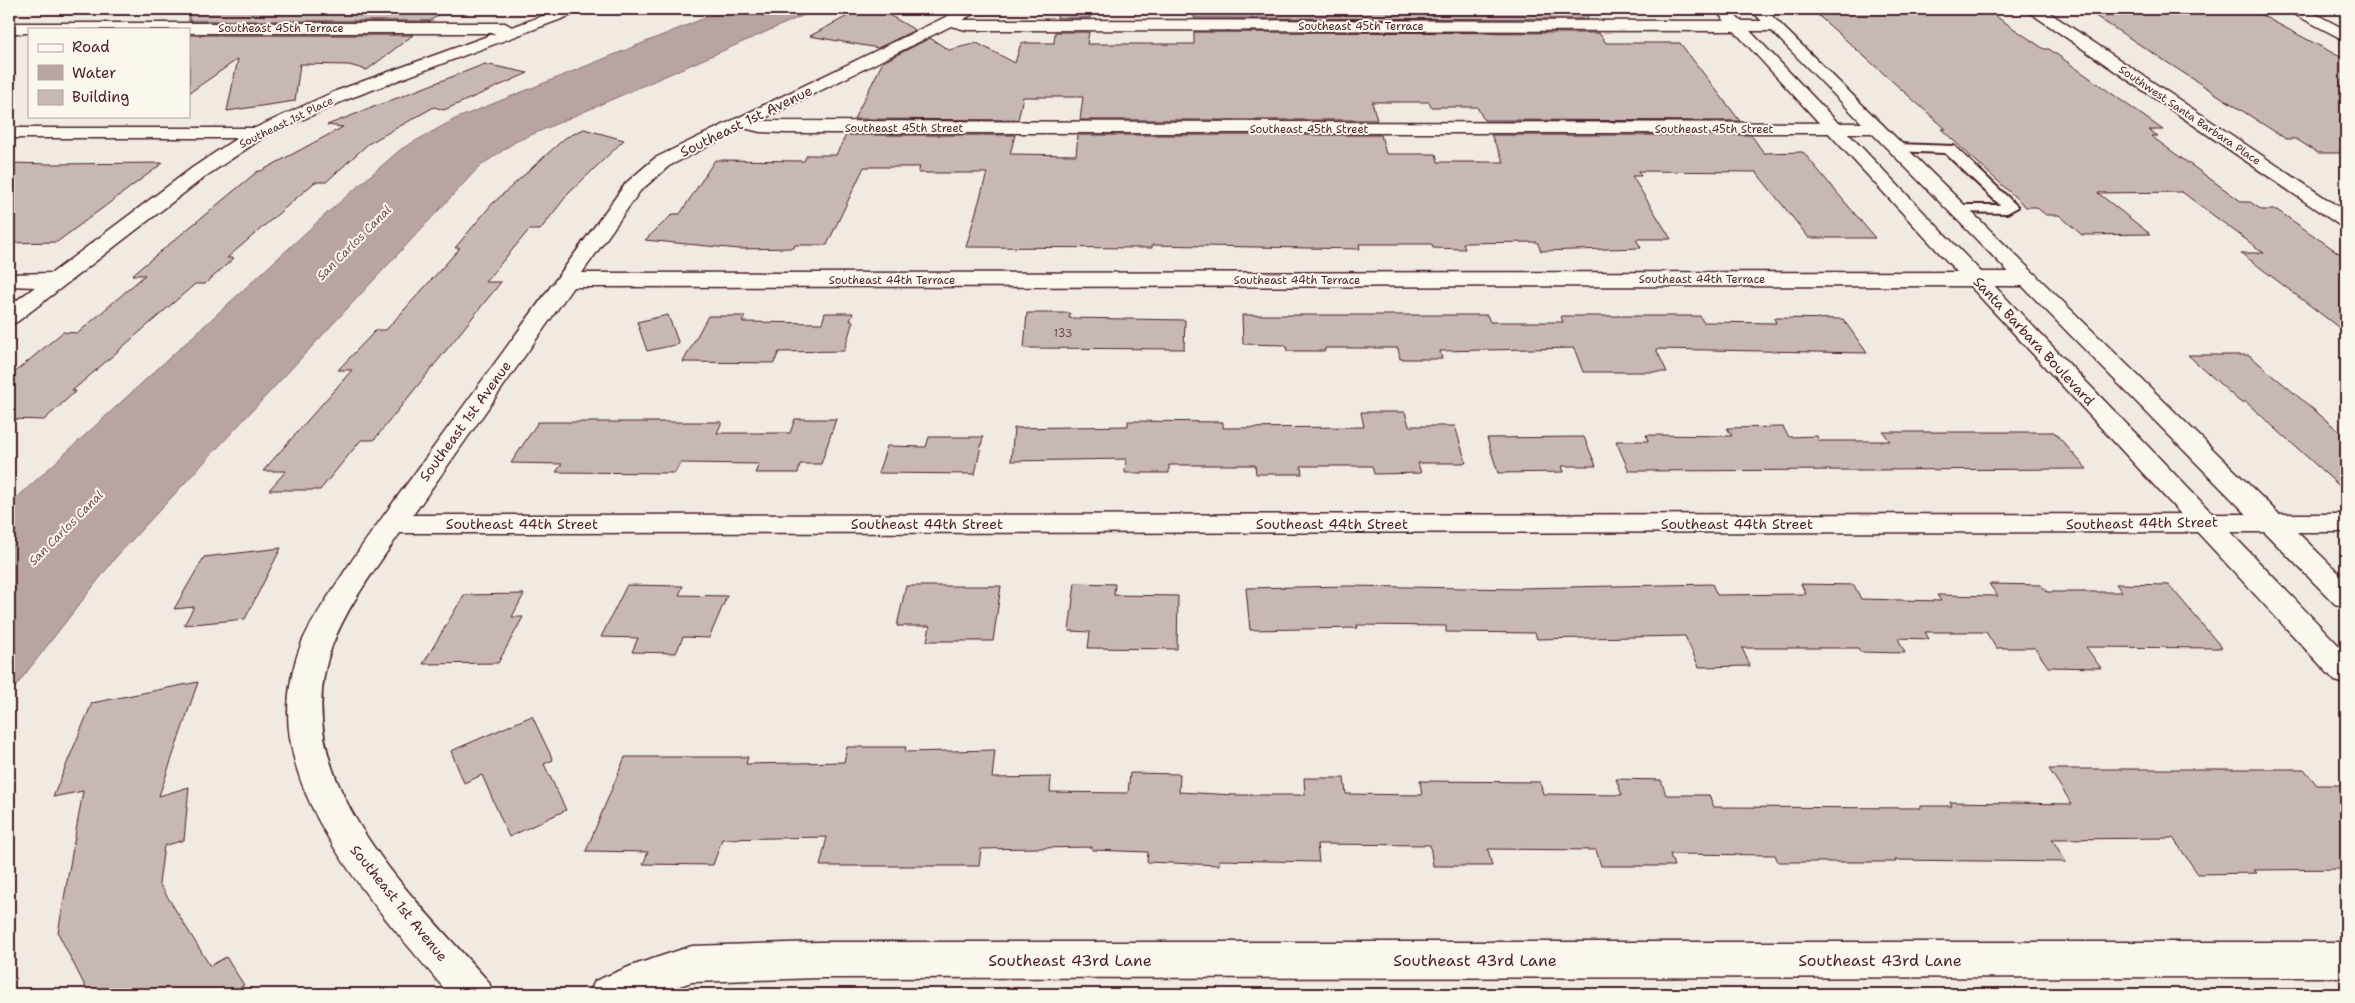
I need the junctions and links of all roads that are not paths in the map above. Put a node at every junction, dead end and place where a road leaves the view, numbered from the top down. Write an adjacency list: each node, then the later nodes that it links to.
1 (575, 9): 10 (street, Southeast 1st Place)
2 (973, 9): 7 (street, Southeast 1st Avenue)
3 (1758, 9): 8 (street)
4 (2034, 9): 19 (street, Southwest Santa Barbara Place)
5 (2295, 9): 11 (street)
6 (1729, 17): 7 (street, Southeast 45th Terrace); 8 (street, Southeast 45th Terrace); 13 (street, Santa Barbara Boulevard)
7 (948, 21): 12 (street, Southeast 1st Avenue)
8 (1774, 26): 14 (street)
9 (9, 28): 10 (street, Southeast 45th Terrace)
10 (524, 28): 16 (street, Southeast 1st Place)
11 (2346, 36)
12 (741, 122): 13 (street, Southeast 45th Street); 24 (street, Southeast 1st Avenue)
13 (1834, 128): 14 (street, Southeast 45th Street); 20 (street, Santa Barbara Boulevard)
14 (1876, 128): 17 (street)
15 (9, 133): 16 (street)
16 (258, 134): 23 (street, Southeast 1st Place)
17 (1897, 148): 18 (street); 18 (lane)
18 (1958, 209): 21 (street)
19 (2346, 221)
20 (1976, 279): 21 (street, Southeast 44th Terrace); 24 (street, Southeast 44th Terrace); 26 (street, Santa Barbara Boulevard)
21 (2028, 279): 27 (street)
22 (9, 280): 23 (street)
23 (58, 280): 25 (street, Southeast 1st Place)
24 (566, 280): 29 (street, Southeast 1st Avenue)
25 (9, 317)
26 (2204, 522): 27 (street, Southeast 44th Street); 29 (street, Southeast 44th Street); 31 (street, Santa Barbara Boulevard)
27 (2272, 522): 28 (street, Southeast 44th Street); 30 (street)
28 (2346, 523)
29 (392, 524): 33 (street, Southeast 1st Avenue)
30 (2346, 597)
31 (2346, 673)
32 (2346, 960): 34 (street, Southeast 43rd Lane)
33 (474, 994)
34 (609, 994)

